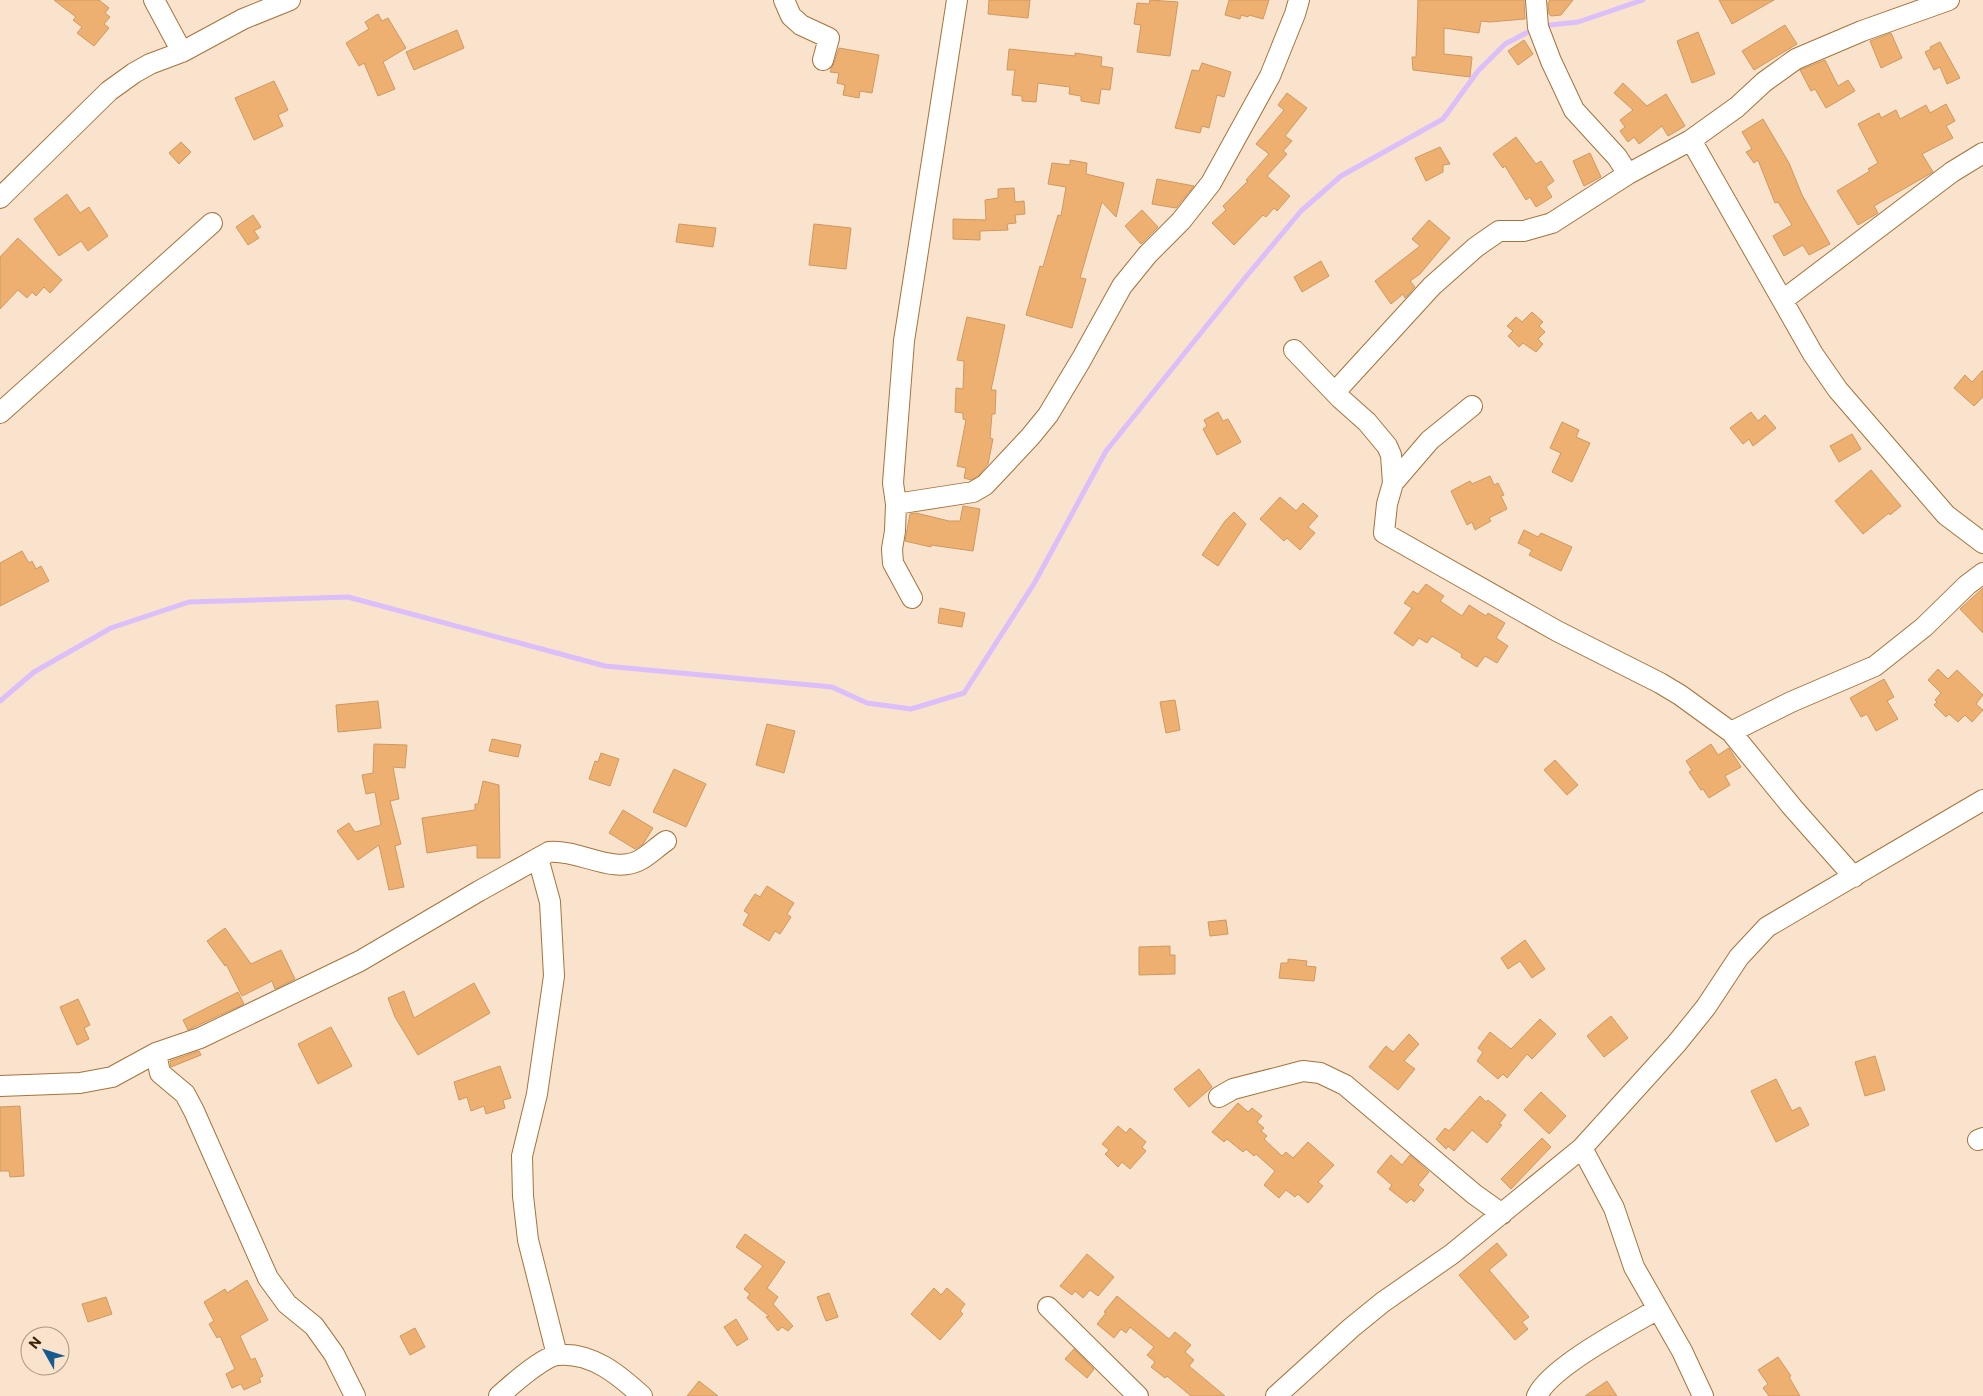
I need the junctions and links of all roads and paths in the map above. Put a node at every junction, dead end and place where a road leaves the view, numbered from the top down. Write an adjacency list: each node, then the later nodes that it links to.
1 (154, 0): 8 (street)
2 (290, 0): 8 (street)
3 (784, 0): 9 (street)
4 (957, 0): 21 (street)
5 (1299, 0): 21 (street)
6 (1536, 0): 12 (street)
7 (1949, 0): 10 (street)
8 (182, 52): 13 (street)
9 (823, 60)
10 (1691, 140): 12 (street); 15 (street)
11 (1983, 153): 15 (street)
12 (1628, 174): 17 (street)
13 (4, 189)
14 (212, 223): 19 (street)
15 (1783, 300): 22 (street)
16 (1294, 350): 17 (street)
17 (1335, 392): 20 (street)
18 (1472, 406): 20 (street)
19 (0, 413)
20 (1394, 483): 25 (street)
21 (896, 504): 24 (street)
22 (1983, 543)
23 (1983, 573): 25 (street)
24 (912, 598)
25 (1731, 732): 29 (street)
26 (1983, 800): 29 (street)
27 (666, 841): 28 (street)
28 (538, 858): 30 (street); 37 (street)
29 (1854, 877): 33 (street)
30 (156, 1053): 31 (street); 38 (street)
31 (0, 1086)
32 (1219, 1097): 34 (street)
33 (1582, 1148): 34 (street); 36 (street)
34 (1502, 1214): 42 (street)
35 (1048, 1307): 41 (street)
36 (1658, 1309): 43 (street); 44 (street)
37 (557, 1355): 39 (street); 40 (street)
38 (355, 1396)
39 (498, 1396)
40 (642, 1396)
41 (1138, 1396)
42 (1276, 1396)
43 (1537, 1396)
44 (1703, 1396)

